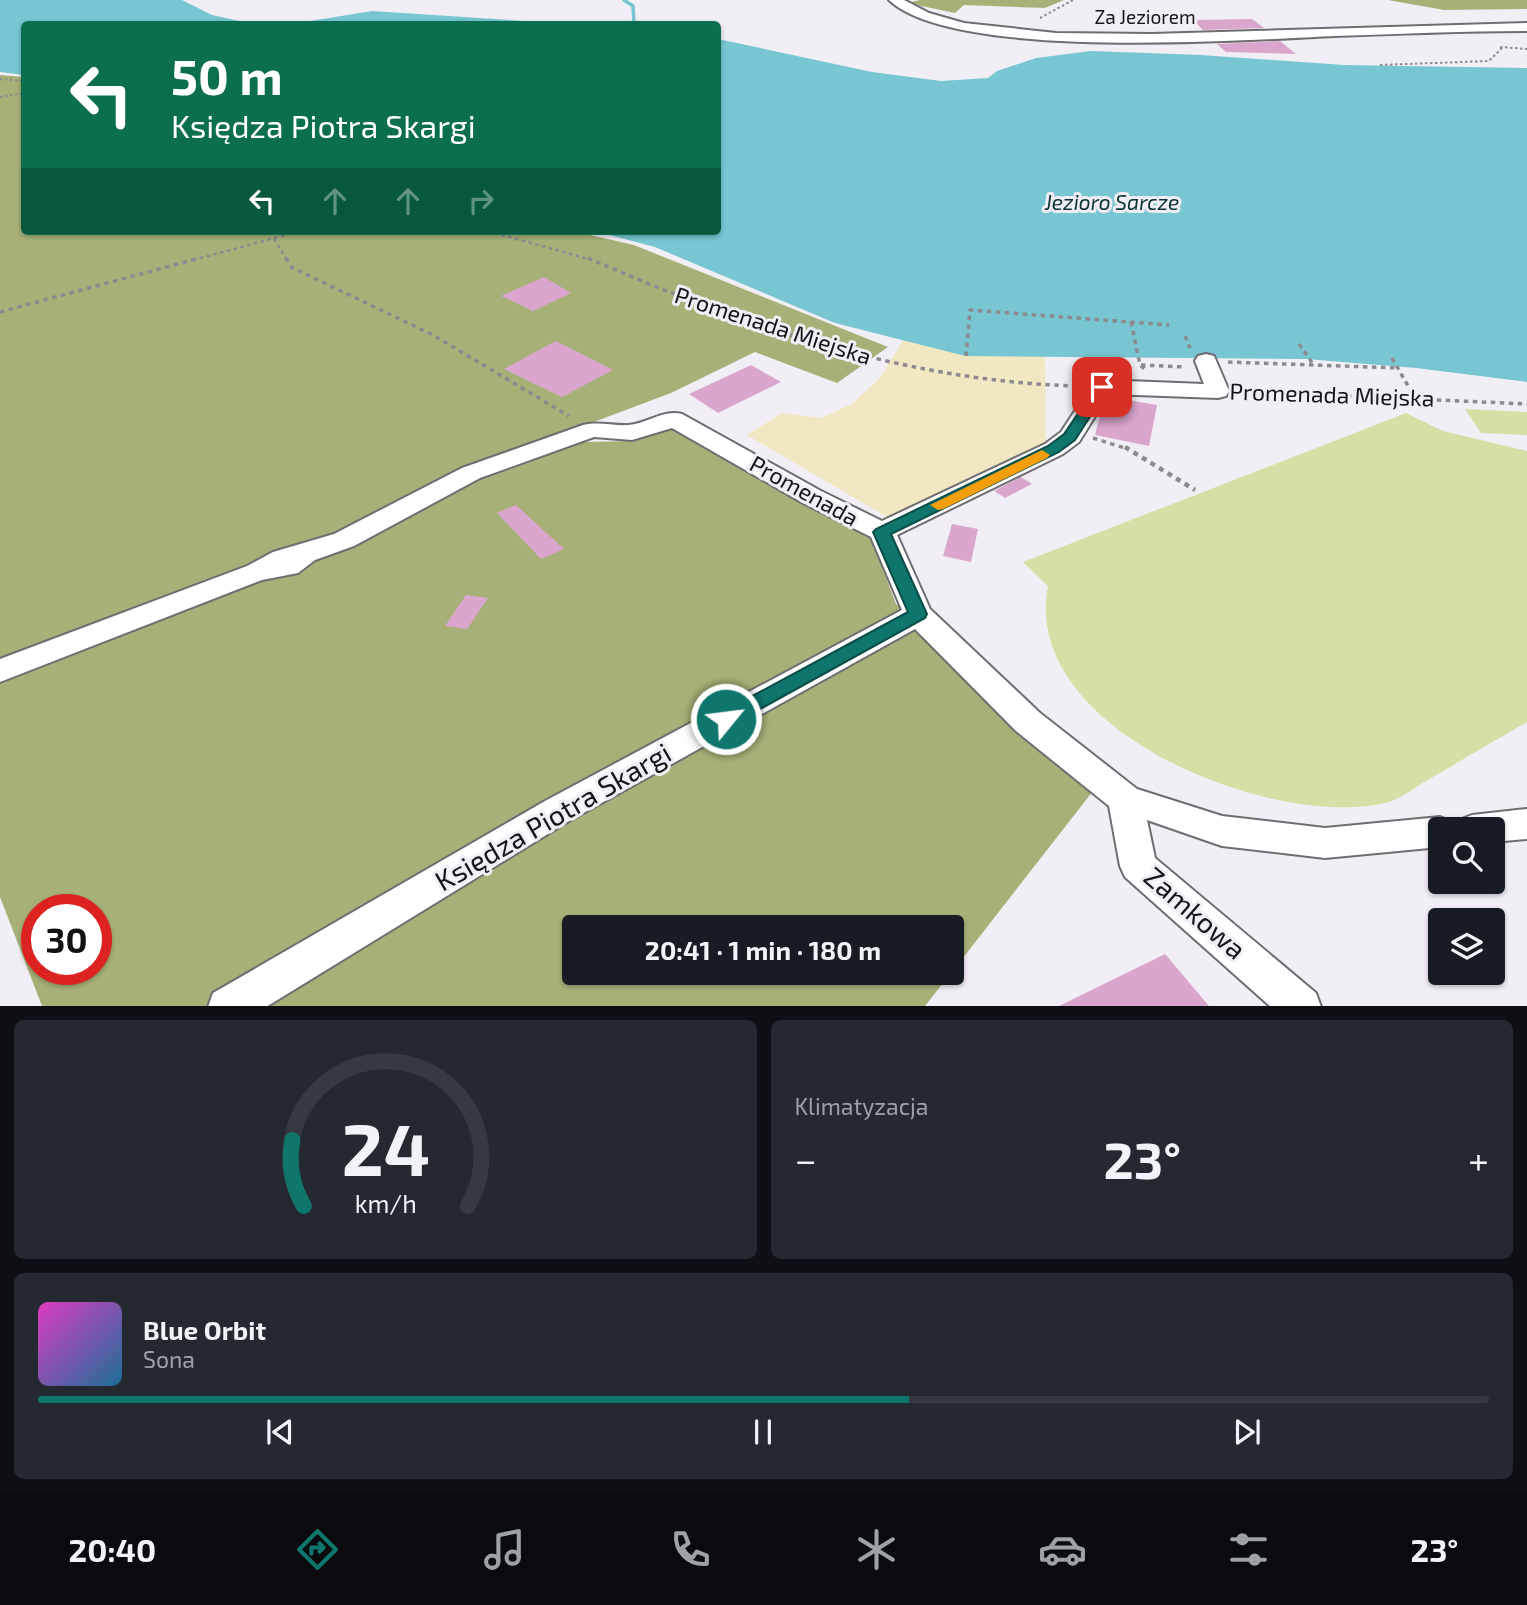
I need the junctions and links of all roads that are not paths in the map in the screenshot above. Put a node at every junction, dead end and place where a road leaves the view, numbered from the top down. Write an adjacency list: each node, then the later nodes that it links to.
1 (895, 0): 2 (street, Za Jeziorem)
2 (1527, 27)
3 (1208, 364): 4 (street, Promenada Miejska)
4 (1102, 387): 5 (street, Promenada)
5 (882, 532): 6 (street); 7 (street, Promenada)
6 (918, 614): 8 (street); 12 (street, Księdza Piotra Skargi)
7 (0, 671)
8 (1125, 799): 11 (street); 13 (street, Zamkowa)
9 (1527, 824): 10 (street)
10 (1505, 826)
11 (1428, 833)
12 (228, 1006)
13 (1301, 1006)

